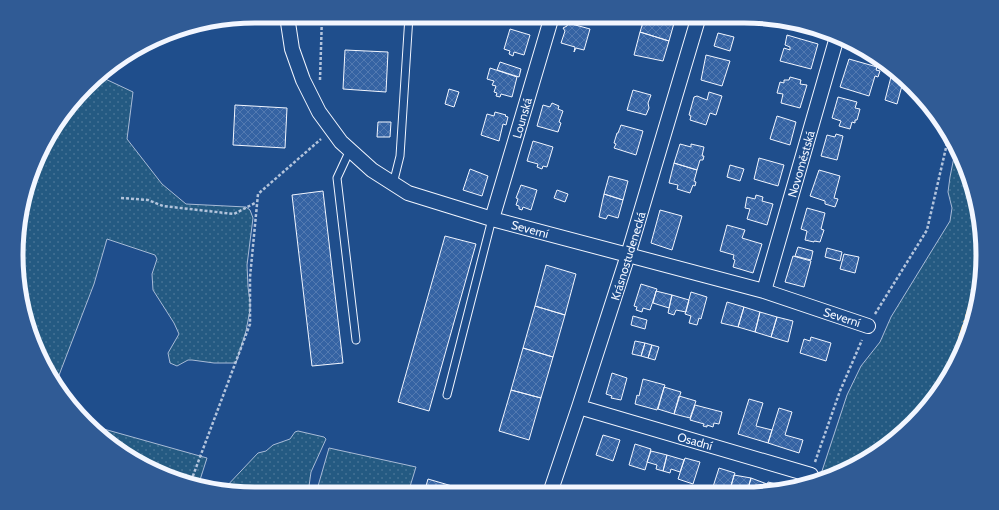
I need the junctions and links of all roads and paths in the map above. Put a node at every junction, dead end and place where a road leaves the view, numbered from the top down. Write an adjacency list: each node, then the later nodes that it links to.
1 (288, 23): 8 (street, Severní)
2 (322, 23): 7 (path)
3 (409, 23): 11 (lane)
4 (550, 23): 14 (street, Lounská)
5 (697, 23): 15 (street, Krásnostudenecká)
6 (836, 42): 16 (street, Novoměstská)
7 (320, 80)
8 (332, 129): 10 (street, Severní); 13 (path)
9 (947, 143): 17 (path)
10 (350, 150): 11 (street, Severní); 18 (lane)
11 (393, 184): 14 (street, Severní)
12 (121, 198): 13 (path)
13 (256, 203): 22 (path)
14 (492, 219): 15 (street, Severní); 19 (lane)
15 (628, 255): 16 (street, Severní); 20 (street, Krásnostudenecká)
16 (764, 291): 17 (street, Severní)
17 (868, 326): 21 (path)
18 (356, 340)
19 (447, 395)
20 (579, 407): 21 (street, Osadní); 23 (street, Krásnostudenecká)
21 (811, 475)
22 (192, 478)
23 (552, 487)

